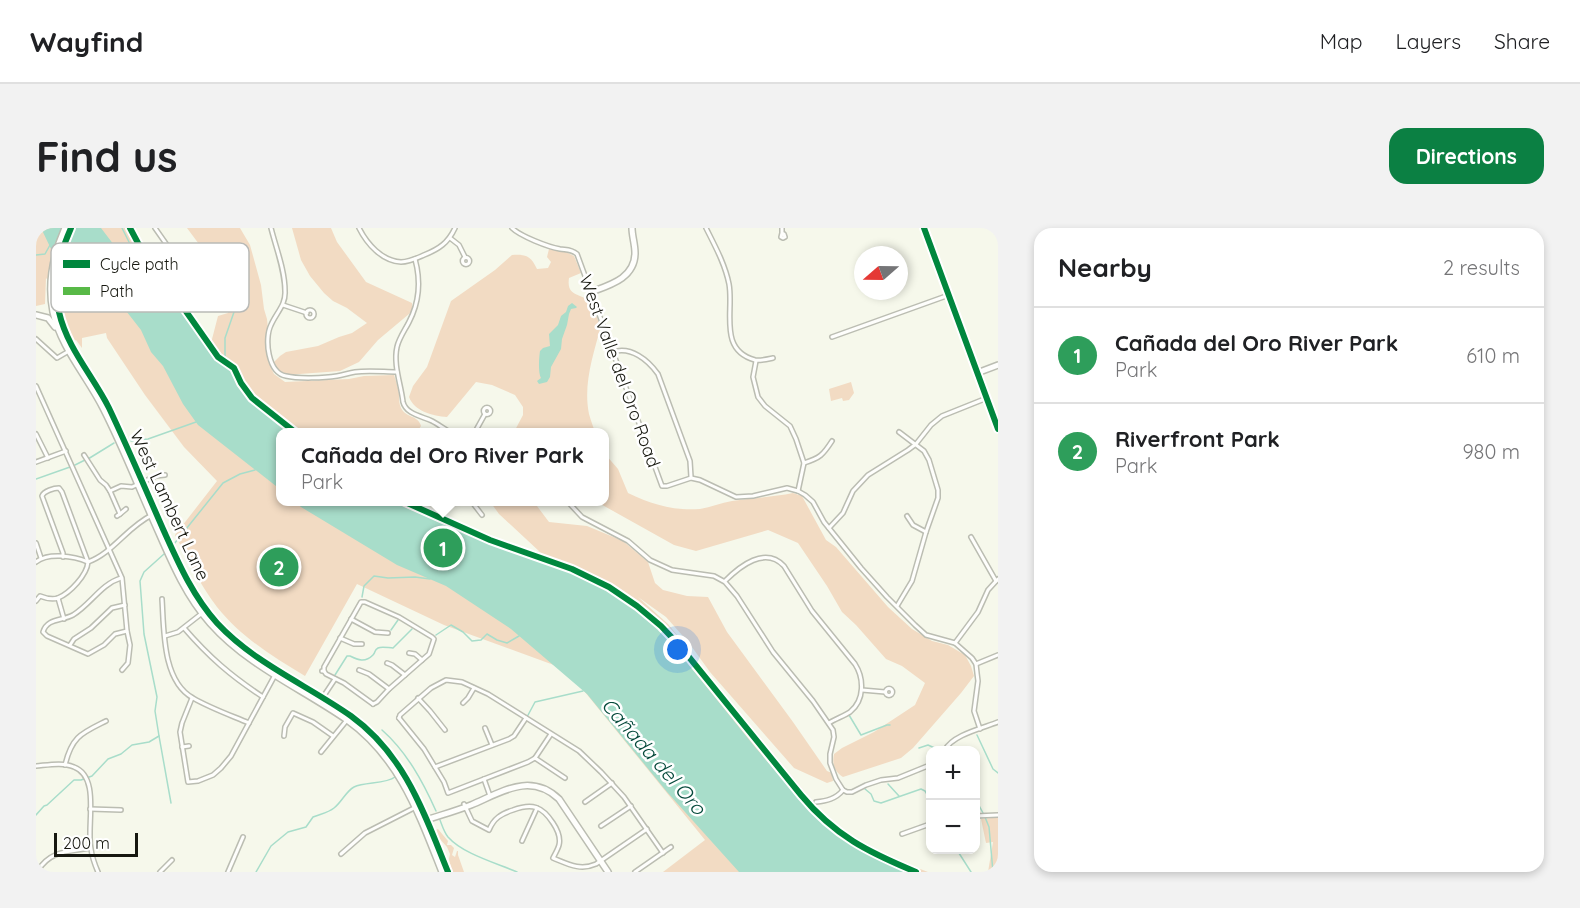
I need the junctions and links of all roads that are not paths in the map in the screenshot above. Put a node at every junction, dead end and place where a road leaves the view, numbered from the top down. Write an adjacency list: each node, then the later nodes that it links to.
1 (65, 228): 12 (main road)
2 (71, 228): 13 (main road)
3 (155, 228): 14 (street)
4 (271, 228): 21 (street)
5 (359, 228): 16 (street)
6 (454, 228): 11 (street)
7 (632, 228): 18 (main road)
8 (706, 228): 33 (street)
9 (924, 228): 19 (main road)
10 (513, 229): 18 (street, West Valle del Oro Road)
11 (450, 238): 15 (street); 16 (street)
12 (59, 243)
13 (65, 243)
14 (166, 243)
15 (465, 257)
16 (415, 259): 36 (street)
17 (51, 274): 20 (main road)
18 (591, 292): 31 (street, West Valle del Oro Road)
19 (949, 295): 27 (street); 37 (main road)
20 (51, 302)
21 (283, 304): 25 (street); 36 (street)
22 (51, 310): 26 (main road)
23 (57, 312): 29 (main road, West Lambert Lane)
24 (58, 312): 39 (main road, West Lambert Lane)
25 (307, 313)
26 (36, 314): 29 (main road)
27 (832, 337)
28 (36, 339): 30 (street)
29 (62, 339): 30 (main road, West Lambert Lane)
30 (69, 351): 35 (main road, West Lambert Lane)
31 (613, 352): 56 (street); 56 (street, West Valle del Oro Road)
32 (773, 358): 33 (street)
33 (756, 360): 54 (street)
34 (998, 365): 37 (main road)
35 (79, 368): 39 (main road); 57 (main road, West Lambert Lane)
36 (397, 372): 42 (street)
37 (977, 373): 40 (main road)
38 (36, 386): 50 (street)
39 (98, 388): 57 (main road, West Lambert Lane)
40 (987, 398): 44 (main road); 49 (street)
41 (485, 414): 43 (street)
42 (444, 428)
43 (477, 428)
44 (998, 429)
45 (899, 432): 49 (street)
46 (36, 434): 47 (street)
47 (37, 440): 52 (street)
48 (832, 441): 54 (street)
49 (916, 444): 66 (street); 67 (street)
50 (66, 451): 52 (street); 70 (street)
51 (84, 455): 59 (street)
52 (48, 458): 53 (street)
53 (36, 462)
54 (804, 463): 58 (street)
55 (165, 475): 57 (street)
56 (691, 478): 58 (street)
57 (140, 483): 59 (street); 63 (main road, West Lambert Lane)
58 (798, 490): 66 (street)
59 (110, 491): 62 (street)
60 (476, 506): 64 (street)
61 (572, 506): 77 (street)
62 (126, 508)
63 (153, 514): 70 (street); 84 (main road, West Lambert Lane)
64 (482, 514)
65 (908, 516): 67 (street)
66 (829, 528): 83 (street)
67 (926, 532): 83 (street)
68 (971, 537): 76 (street)
69 (36, 543): 72 (street)
70 (109, 549): 74 (street); 75 (street)
71 (63, 557): 72 (street); 74 (street); 74 (street)
72 (41, 558): 73 (street)
73 (36, 562)
74 (88, 562): 79 (street)
75 (122, 578): 82 (street); 85 (street)
76 (997, 580): 92 (street)
77 (725, 582): 109 (street); 121 (street)
78 (38, 594): 79 (street); 81 (street)
79 (58, 598): 85 (street)
80 (162, 598): 90 (street)
81 (36, 601)
82 (125, 605): 88 (street); 94 (street)
83 (897, 606): 92 (street)
84 (205, 612): 87 (street); 104 (main road, West Lambert Lane); 114 (main road, West Lambert Lane)
85 (64, 619): 94 (street)
86 (351, 619): 89 (street); 91 (street); 99 (street)
87 (184, 628): 90 (street); 97 (street)
88 (127, 632): 94 (street); 102 (street)
89 (388, 633)
90 (165, 636): 112 (street)
91 (340, 638): 93 (street); 106 (street)
92 (955, 643): 101 (street)
93 (362, 644)
94 (70, 646)
95 (409, 653): 99 (street)
96 (998, 655): 101 (street)
97 (210, 657): 98 (street); 111 (street)
98 (206, 660)
99 (422, 660): 105 (street)
100 (387, 663): 105 (street)
101 (976, 664): 123 (street)
102 (122, 670)
103 (359, 670): 108 (street)
104 (275, 675): 111 (street); 114 (main road, West Lambert Lane)
105 (405, 675): 108 (street)
106 (335, 679): 108 (street); 114 (street)
107 (474, 688): 113 (street); 115 (street); 117 (street)
108 (389, 689)
109 (862, 690): 110 (street); 121 (street)
110 (885, 692)
111 (263, 697): 120 (street)
112 (192, 698): 120 (street); 131 (street)
113 (418, 698): 124 (street); 136 (street)
114 (321, 700): 116 (main road, West Lambert Lane)
115 (463, 703)
116 (349, 718): 127 (street); 147 (main road, West Lambert Lane); 153 (main road, West Lambert Lane)
117 (526, 718): 125 (street); 128 (street)
118 (106, 721): 134 (street)
119 (998, 722): 123 (street)
120 (249, 723): 131 (street)
121 (829, 723): 141 (street)
122 (485, 728): 128 (street)
123 (980, 729): 130 (street)
124 (445, 730)
125 (551, 734): 133 (street); 140 (street)
126 (284, 736): 127 (street)
127 (333, 736): 132 (street)
128 (492, 745): 136 (street)
129 (189, 746): 131 (street)
130 (947, 746)
131 (182, 747)
132 (321, 752)
133 (535, 758): 138 (street); 139 (street)
134 (65, 765): 135 (street); 149 (street)
135 (36, 766)
136 (435, 767): 139 (street)
137 (926, 767): 141 (street)
138 (565, 778)
139 (484, 779): 142 (street)
140 (612, 783): 143 (street); 146 (street)
141 (843, 790): 144 (street)
142 (490, 796): 145 (main road); 165 (main road)
143 (585, 802)
144 (816, 802)
145 (465, 806): 148 (street); 153 (main road)
146 (631, 806): 155 (street); 156 (street)
147 (416, 807): 153 (main road, West Lambert Lane); 163 (street)
148 (537, 808): 159 (street); 165 (street)
149 (90, 809): 150 (street); 161 (street)
150 (121, 810)
151 (998, 815): 152 (street)
152 (980, 816)
153 (428, 820): 170 (main road, West Lambert Lane); 171 (main road, West Lambert Lane)
154 (926, 825): 157 (street)
155 (601, 826)
156 (646, 829): 162 (street); 165 (street)
157 (902, 834)
158 (243, 837): 169 (street)
159 (522, 841)
160 (671, 847): 162 (street)
161 (90, 848): 166 (street); 167 (street)
162 (663, 853): 173 (street)
163 (341, 854)
164 (172, 860): 168 (street)
165 (601, 860): 172 (main road)
166 (37, 872)
167 (98, 872)
168 (160, 872)
169 (228, 872)
170 (442, 872)
171 (448, 872)
172 (609, 872)
173 (635, 872)

